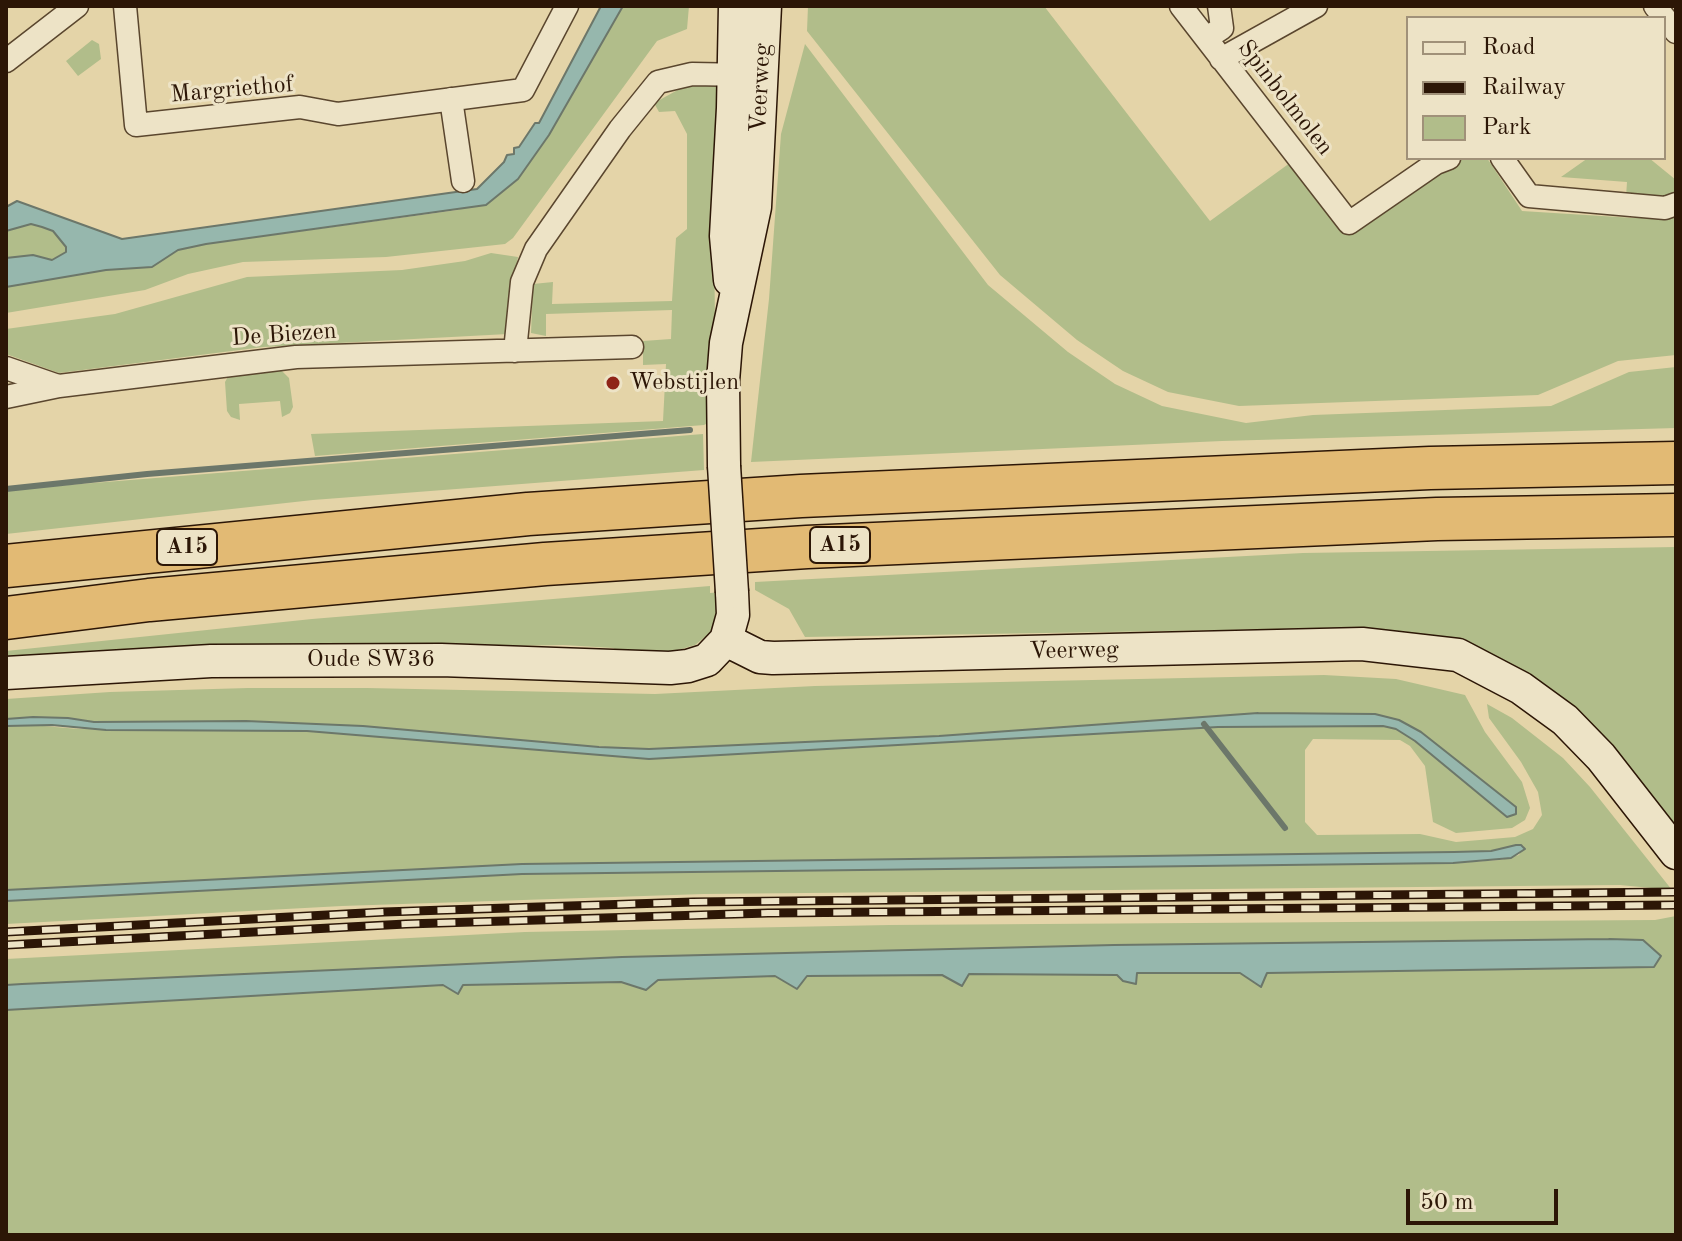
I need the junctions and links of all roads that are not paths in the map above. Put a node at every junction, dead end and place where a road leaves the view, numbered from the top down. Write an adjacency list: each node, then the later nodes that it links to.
1 (77, 6): 11 (street)
2 (125, 6): 13 (street, Margriethof)
3 (567, 6): 13 (street, Margriethof)
4 (735, 6): 12 (street, Veerweg)
5 (765, 6): 12 (street, Veerweg)
6 (1181, 6): 9 (street, Spinbolmolen)
7 (1219, 6): 9 (street)
8 (1316, 6): 10 (street)
9 (1207, 38): 10 (street, Spinbolmolen)
10 (1221, 59): 14 (street, Spinbolmolen)
11 (6, 61)
12 (748, 75): 19 (street); 27 (street, Veerweg, bridge)
13 (451, 99): 16 (street)
14 (1444, 160)
15 (1503, 160): 17 (street)
16 (463, 181)
17 (1676, 204)
18 (632, 347): 19 (street, De Biezen)
19 (515, 351): 21 (street, De Biezen)
20 (6, 368): 21 (street, De Biezen)
21 (59, 386): 22 (street, De Biezen)
22 (6, 397)
23 (1676, 463): 25 (highway, A15)
24 (1676, 515): 26 (highway, A15)
25 (6, 566)
26 (6, 618)
27 (726, 640): 28 (street, Oude SW36); 29 (street, Veerweg)
28 (6, 673)
29 (1676, 853)

